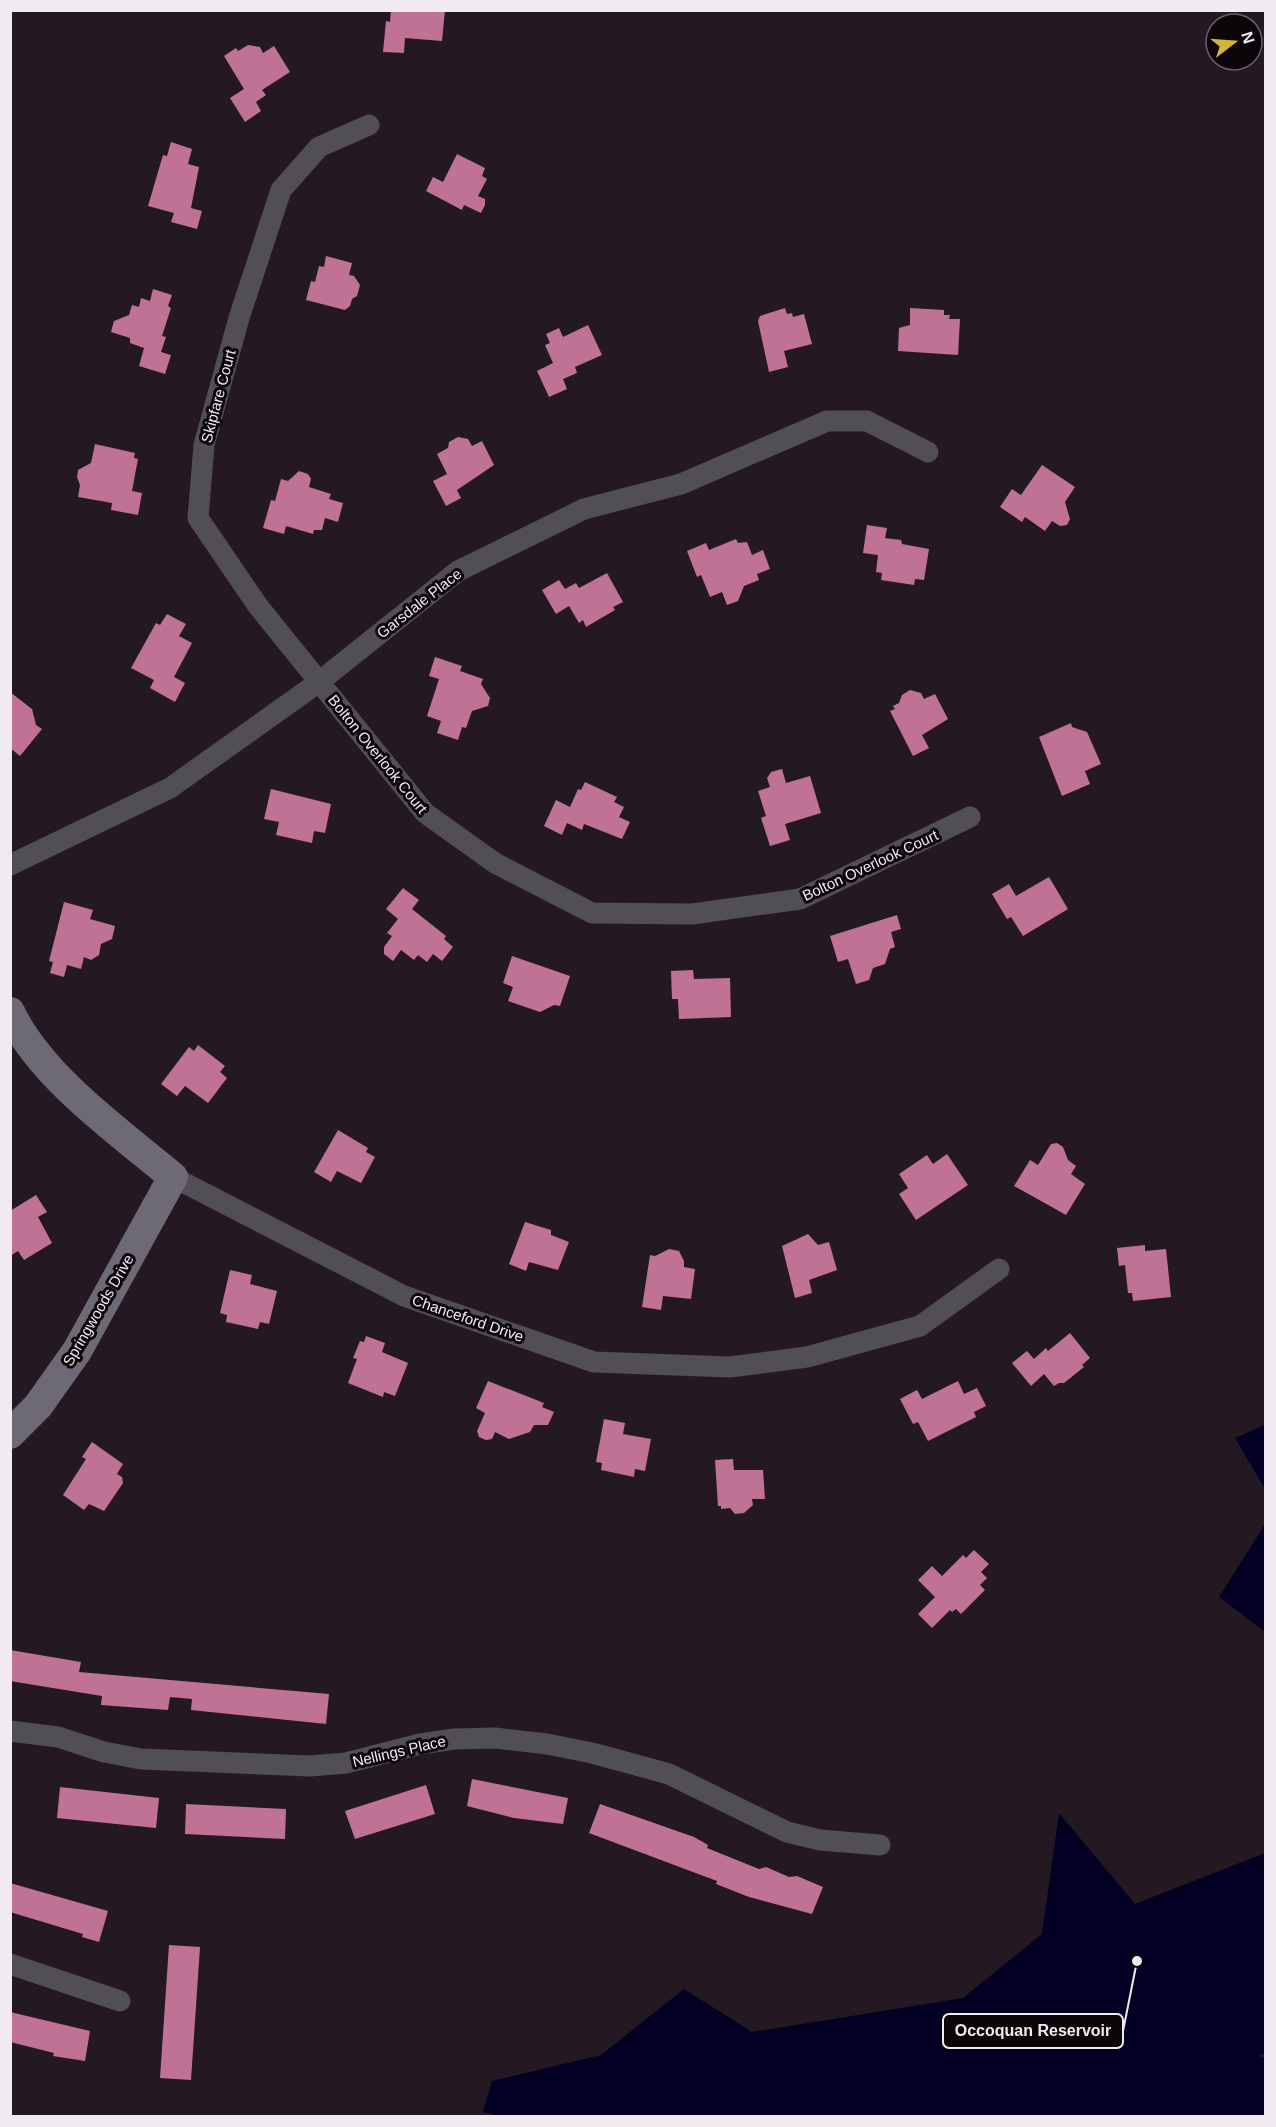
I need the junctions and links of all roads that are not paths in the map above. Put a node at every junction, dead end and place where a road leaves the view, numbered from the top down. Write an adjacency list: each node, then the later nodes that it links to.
1 (369, 125): 3 (street, Skipfare Court)
2 (928, 452): 3 (street, Garsdale Place)
3 (319, 682): 4 (street, Bolton Overlook Court); 5 (street, Garsdale Place)
4 (970, 817)
5 (10, 865)
6 (10, 1012): 7 (street, Chanceford Drive)
7 (173, 1177): 8 (street, Chanceford Drive); 9 (street, Springwoods Drive)
8 (999, 1269)
9 (10, 1434)
10 (10, 1731): 11 (street, Nellings Place)
11 (880, 1845)
12 (10, 1964): 13 (street)
13 (120, 2001)

